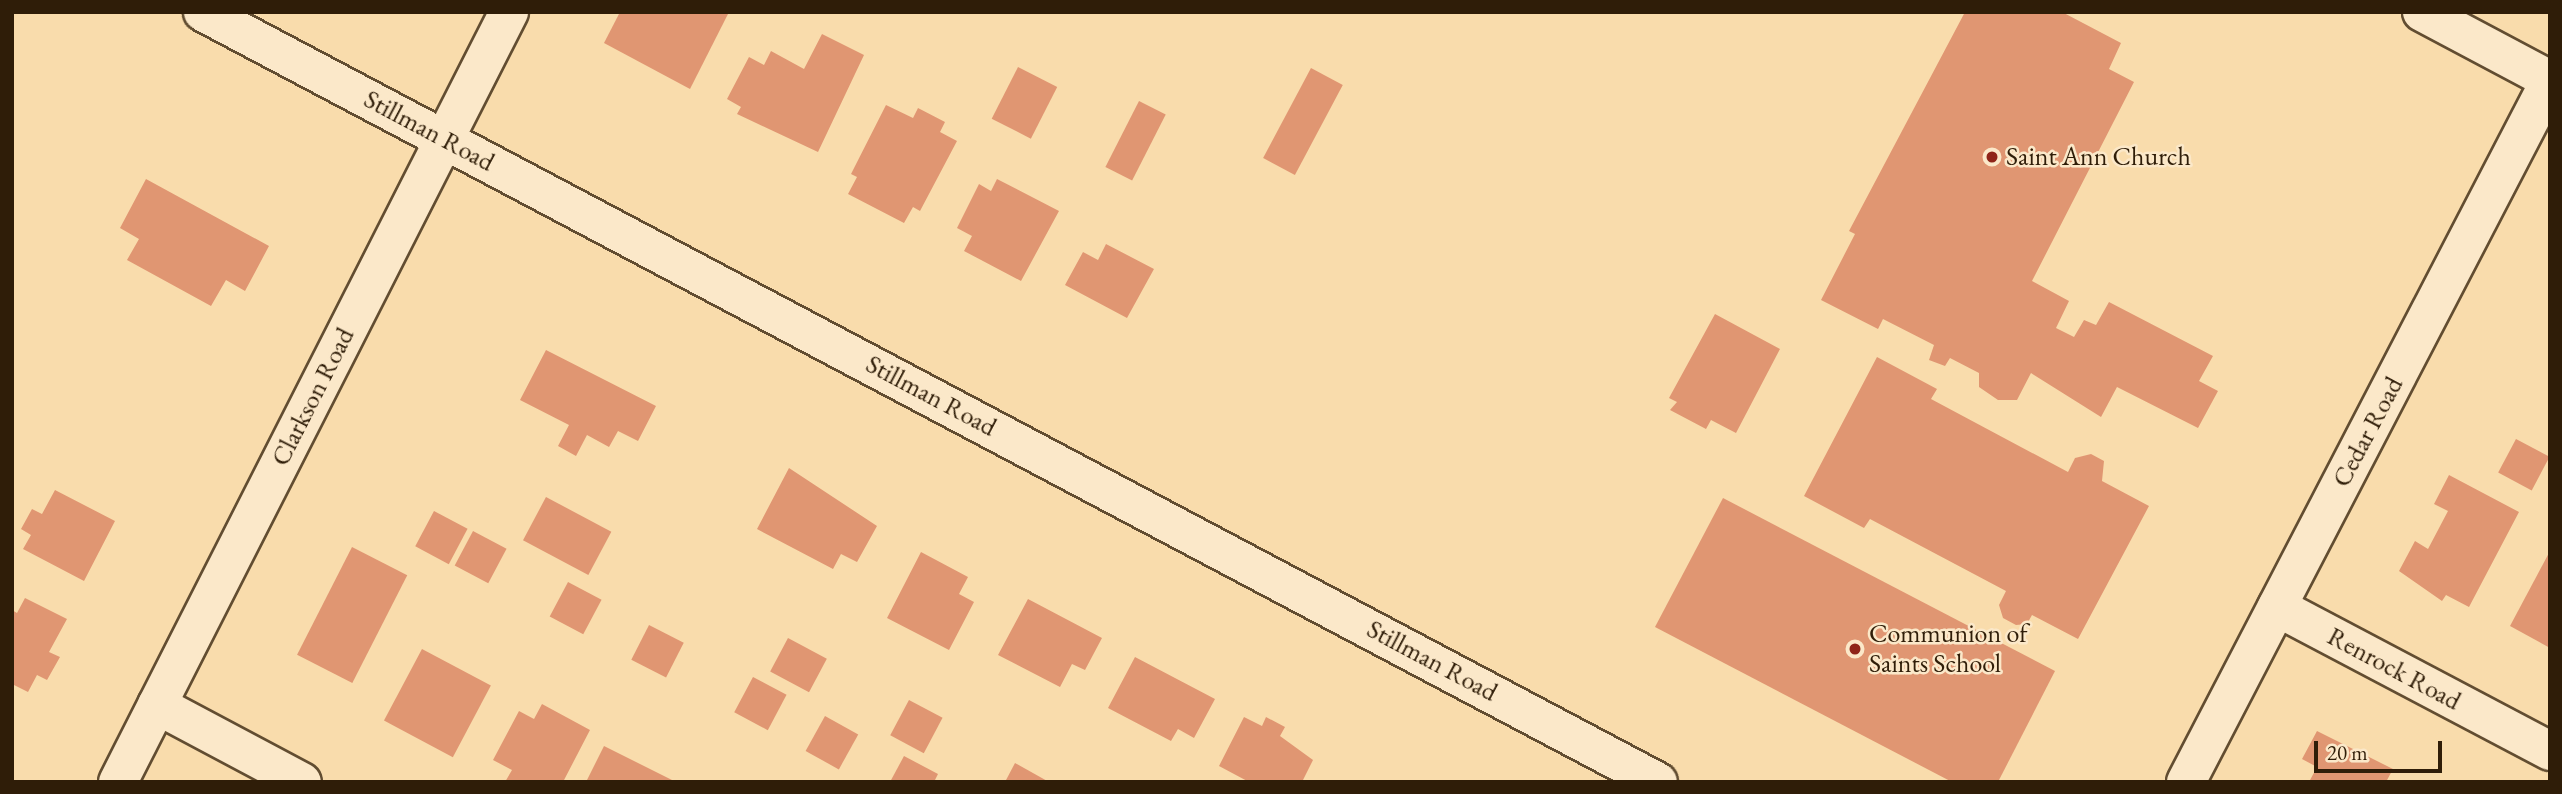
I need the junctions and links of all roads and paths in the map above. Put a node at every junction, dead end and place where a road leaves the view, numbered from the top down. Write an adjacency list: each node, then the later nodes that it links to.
1 (203, 12): 5 (street, Stillman Road)
2 (509, 12): 5 (street, Clarkson Road)
3 (2422, 12): 4 (street)
4 (2550, 81): 6 (street, Cedar Road)
5 (444, 138): 7 (street, Clarkson Road); 11 (street, Stillman Road)
6 (2277, 607): 8 (street, Renrock Road); 12 (street, Cedar Road)
7 (157, 705): 9 (street, Clarkson Road); 10 (street)
8 (2550, 751)
9 (118, 782)
10 (302, 782)
11 (1658, 782)
12 (2186, 782)

